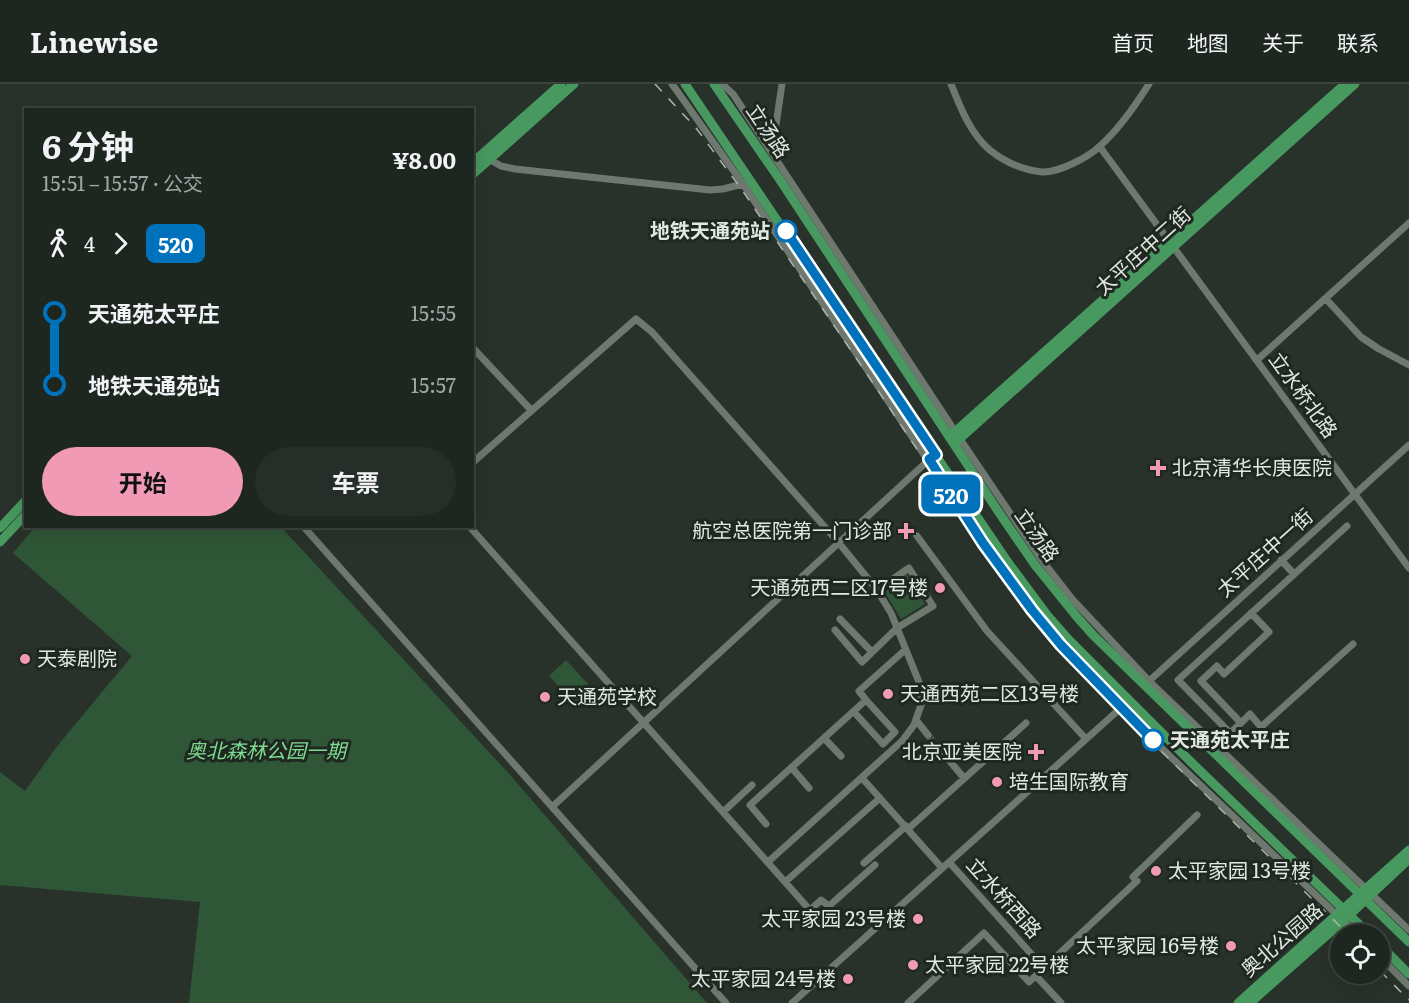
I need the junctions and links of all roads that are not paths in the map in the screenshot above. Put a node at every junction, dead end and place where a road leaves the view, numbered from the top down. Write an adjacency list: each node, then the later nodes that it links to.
1 (561, 84): 16 (main road)
2 (574, 84): 16 (main road)
3 (672, 84): 19 (street, 立汤路)
4 (685, 84): 19 (main road, 立汤路)
5 (714, 84): 27 (main road, 立汤路)
6 (722, 84): 13 (street, 立汤路)
7 (727, 84): 13 (street)
8 (782, 84): 15 (street)
9 (951, 84): 14 (street)
10 (1149, 84): 14 (street)
11 (1345, 84): 21 (main road, 太平庄中二街)
12 (1355, 84): 21 (main road, 太平庄中二街)
13 (733, 94): 15 (street, 立汤路)
14 (1100, 147): 21 (street, 立水桥北路)
15 (772, 152): 27 (street, 立汤路)
16 (486, 157): 17 (main road); 18 (main road); 19 (street)
17 (474, 162)
18 (474, 172)
19 (748, 183): 29 (main road, 立汤路)
20 (1409, 223): 22 (street)
21 (1172, 244): 24 (street, 立水桥北路); 27 (main road, 太平庄中二街)
22 (1326, 299): 24 (street); 25 (street)
23 (474, 349): 26 (street)
24 (1257, 360): 31 (street, 立水桥北路)
25 (1409, 365)
26 (531, 410): 30 (street); 40 (street)
27 (955, 438): 53 (main road, 立汤路)
28 (1409, 445): 31 (street, 太平庄中一街)
29 (932, 457): 40 (street); 56 (main road, 立汤路)
30 (474, 461)
31 (1354, 494): 41 (street, 太平庄中一街); 42 (street, 立水桥北路)
32 (24, 502): 35 (main road)
33 (24, 516): 39 (main road)
34 (1347, 526): 43 (street)
35 (0, 528)
36 (305, 528): 75 (street)
37 (471, 528): 59 (street)
38 (917, 536): 65 (street)
39 (0, 542)
40 (840, 543): 44 (street); 59 (street)
41 (1281, 560): 43 (street); 53 (street, 太平庄中一街)
42 (1409, 568)
43 (1294, 574): 45 (street)
44 (877, 590): 47 (street); 47 (street)
45 (1251, 613): 52 (street); 54 (street)
46 (840, 619): 51 (street)
47 (897, 628): 50 (street); 51 (street)
48 (834, 630): 51 (street)
49 (1353, 644): 61 (street)
50 (905, 650): 55 (street); 58 (street)
51 (872, 652)
52 (1201, 681): 54 (street); 61 (street)
53 (1147, 683): 88 (main road, 立汤路)
54 (1189, 692): 62 (street)
55 (866, 700): 57 (street); 57 (street)
56 (1125, 704): 65 (street); 90 (main road, 立汤路)
57 (854, 712): 64 (street)
58 (916, 720): 63 (street); 70 (street)
59 (644, 723): 75 (street); 76 (street)
60 (1026, 723): 71 (street)
61 (1241, 723): 62 (street)
62 (1230, 733): 66 (street)
63 (928, 735)
64 (825, 738): 68 (street); 69 (street)
65 (1086, 739): 84 (street)
66 (1237, 740)
67 (942, 752): 71 (street)
68 (841, 756)
69 (792, 768): 73 (street); 78 (street)
70 (862, 777): 74 (street); 82 (street)
71 (964, 778): 79 (street)
72 (752, 785): 76 (street)
73 (809, 788)
74 (880, 798): 79 (street); 87 (street)
75 (552, 807): 102 (street)
76 (723, 812): 82 (street)
77 (1197, 815): 100 (street)
78 (766, 824)
79 (907, 828): 83 (street); 86 (street)
80 (1409, 850): 88 (main road)
81 (1409, 859): 88 (main road)
82 (768, 862): 87 (street)
83 (864, 862)
84 (949, 862): 86 (street); 97 (street, 立水桥西路)
85 (875, 865): 89 (street)
86 (942, 868): 103 (street)
87 (785, 882): 89 (street)
88 (1366, 894): 90 (main road); 94 (street, 立汤路); 95 (main road, 立汤路)
89 (810, 910): 91 (street)
90 (1345, 913): 92 (street, 立汤路); 93 (main road, 立汤路); 106 (main road, 奥北公园路); 107 (main road, 奥北公园路)
91 (817, 918)
92 (1351, 924)
93 (1358, 924)
94 (1409, 930)
95 (1409, 942)
96 (1390, 955): 99 (main road)
97 (1035, 957)
98 (1390, 967): 101 (street)
99 (1409, 974)
100 (1036, 975): 104 (street); 105 (street)
101 (1409, 986)
102 (726, 1003)
103 (792, 1003)
104 (908, 1003)
105 (1061, 1003)
106 (1238, 1003)
107 (1250, 1003)

